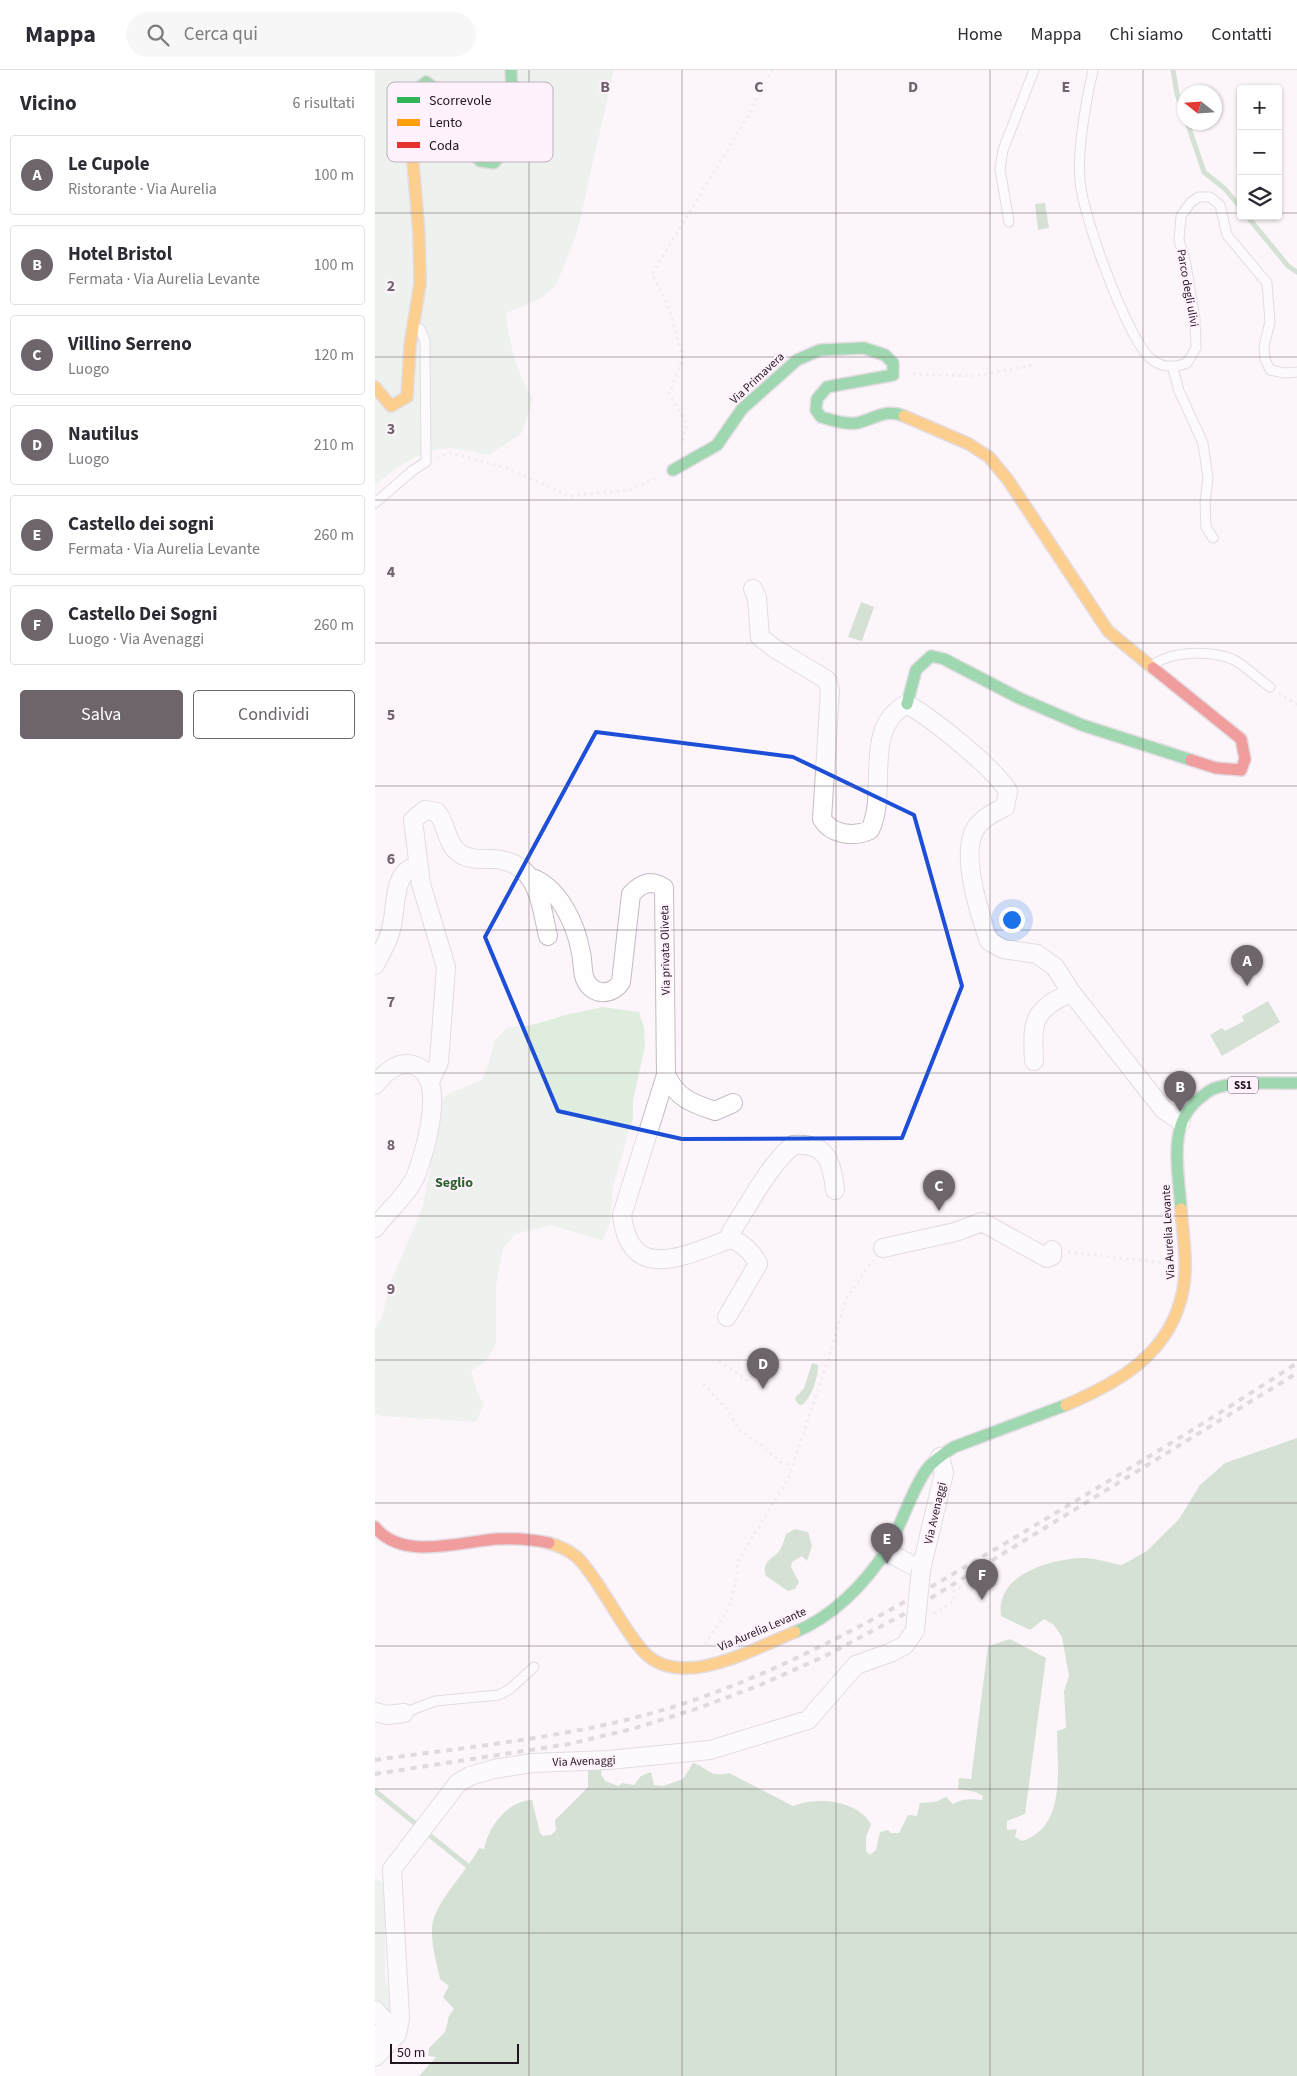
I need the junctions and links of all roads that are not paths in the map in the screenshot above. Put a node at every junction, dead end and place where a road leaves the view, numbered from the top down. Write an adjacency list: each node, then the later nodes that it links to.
1 (1033, 70): 4 (lane)
2 (1093, 70): 6 (lane)
3 (413, 162): 5 (street)
4 (1009, 222)
5 (415, 318): 8 (street); 10 (lane)
6 (1173, 368): 7 (lane, Parco degli ulivi); 11 (lane)
7 (1297, 372)
8 (375, 387)
9 (673, 470): 13 (street, Via Primavera)
10 (375, 502)
11 (1213, 538)
12 (753, 590): 15 (street)
13 (1152, 666): 14 (lane); 15 (street)
14 (1270, 687)
15 (907, 704): 20 (street)
16 (417, 866): 17 (street); 19 (street); 23 (street)
17 (530, 877): 18 (street); 22 (street, Via privata Oliveta)
18 (548, 936)
19 (375, 965)
20 (1071, 992): 21 (street); 27 (street)
21 (1034, 1061)
22 (666, 1075): 26 (street); 30 (street)
23 (431, 1079): 25 (street); 29 (street)
24 (1297, 1083): 27 (street, Via Aurelia Levante / SS1)
25 (375, 1085)
26 (733, 1103)
27 (1181, 1122): 34 (street, Via Aurelia Levante)
28 (835, 1190): 30 (street)
29 (375, 1228)
30 (730, 1239): 33 (street)
31 (883, 1248): 32 (street)
32 (1052, 1250)
33 (727, 1317)
34 (940, 1457): 36 (street, Via Aurelia Levante); 37 (street, Via Avenaggi)
35 (375, 1527): 36 (street, Via Aurelia Levante)
36 (886, 1551): 37 (street)
37 (921, 1570): 43 (street, Via Avenaggi, bridge)
38 (533, 1667): 40 (lane)
39 (375, 1712): 40 (street)
40 (404, 1713)
41 (375, 2010): 43 (street)
42 (375, 2034): 44 (street)
43 (397, 2034): 45 (street)
44 (375, 2038)
45 (375, 2057)

